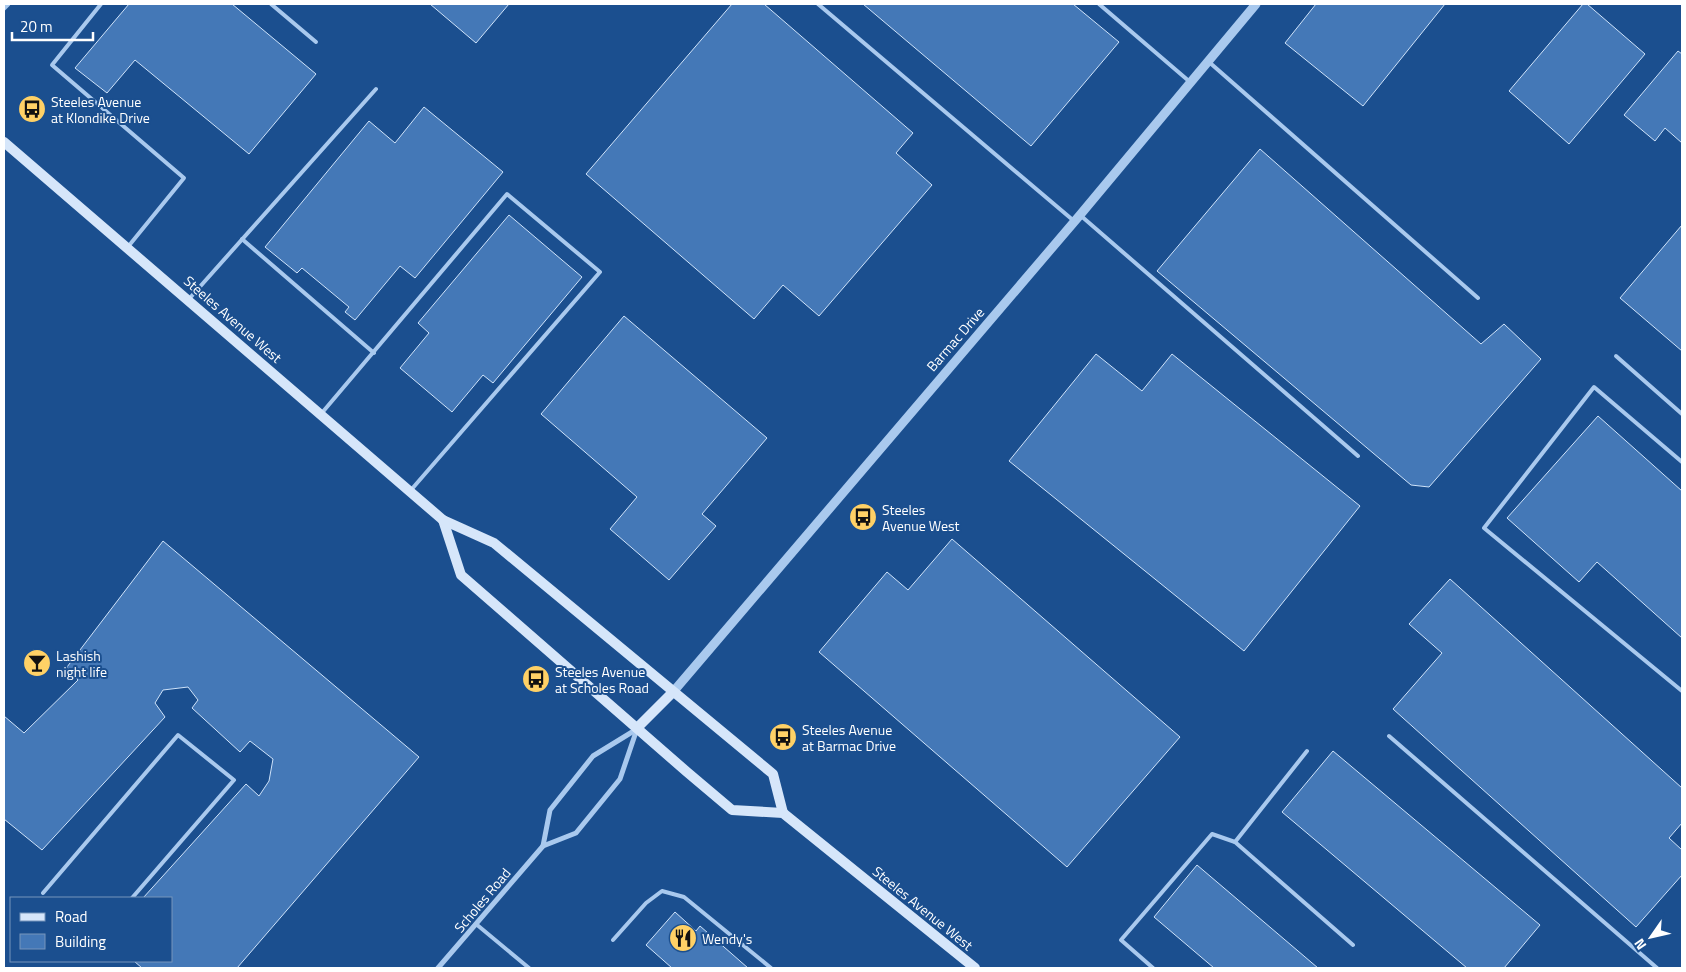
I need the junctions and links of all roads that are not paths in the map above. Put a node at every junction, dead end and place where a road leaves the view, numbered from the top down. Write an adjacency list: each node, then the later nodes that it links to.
1 (8, 4): 7 (street)
2 (101, 4): 15 (lane)
3 (272, 4): 8 (lane)
4 (818, 4): 13 (lane)
5 (1099, 4): 10 (lane)
6 (1256, 4): 9 (street, Barmac Drive)
7 (4, 8)
8 (316, 42)
9 (1208, 61): 10 (street, Barmac Drive); 16 (lane)
10 (1190, 82): 13 (street, Barmac Drive)
11 (376, 89): 14 (lane)
12 (4, 142): 15 (main road, Steeles Avenue West)
13 (1077, 219): 22 (lane); 27 (street, Barmac Drive)
14 (242, 240): 17 (lane); 18 (lane)
15 (127, 248): 17 (main road, Steeles Avenue West)
16 (1478, 298)
17 (189, 299): 20 (main road, Steeles Avenue West)
18 (374, 353): 20 (lane); 24 (lane)
19 (1616, 356): 21 (lane)
20 (321, 414): 24 (main road, Steeles Avenue West)
21 (1682, 414)
22 (1358, 456)
23 (1682, 462): 26 (lane)
24 (410, 491): 25 (main road, Steeles Avenue West)
25 (443, 520): 27 (main road, Steeles Avenue West); 28 (main road)
26 (1682, 691)
27 (673, 692): 28 (main road); 31 (main road, Steeles Avenue West)
28 (637, 728): 31 (main road); 33 (street, Scholes Road); 33 (street, Scholes Road)
29 (1389, 736): 44 (lane)
30 (1307, 751): 32 (lane)
31 (783, 813): 42 (main road, Steeles Avenue West)
32 (1235, 842): 38 (lane); 43 (lane)
33 (543, 846): 36 (street, Scholes Road)
34 (44, 893): 35 (lane)
35 (133, 897)
36 (476, 924): 39 (street, Scholes Road); 40 (lane)
37 (613, 940): 41 (lane)
38 (1352, 945)
39 (438, 968)
40 (529, 968)
41 (771, 968)
42 (975, 968)
43 (1154, 968)
44 (1657, 968)

